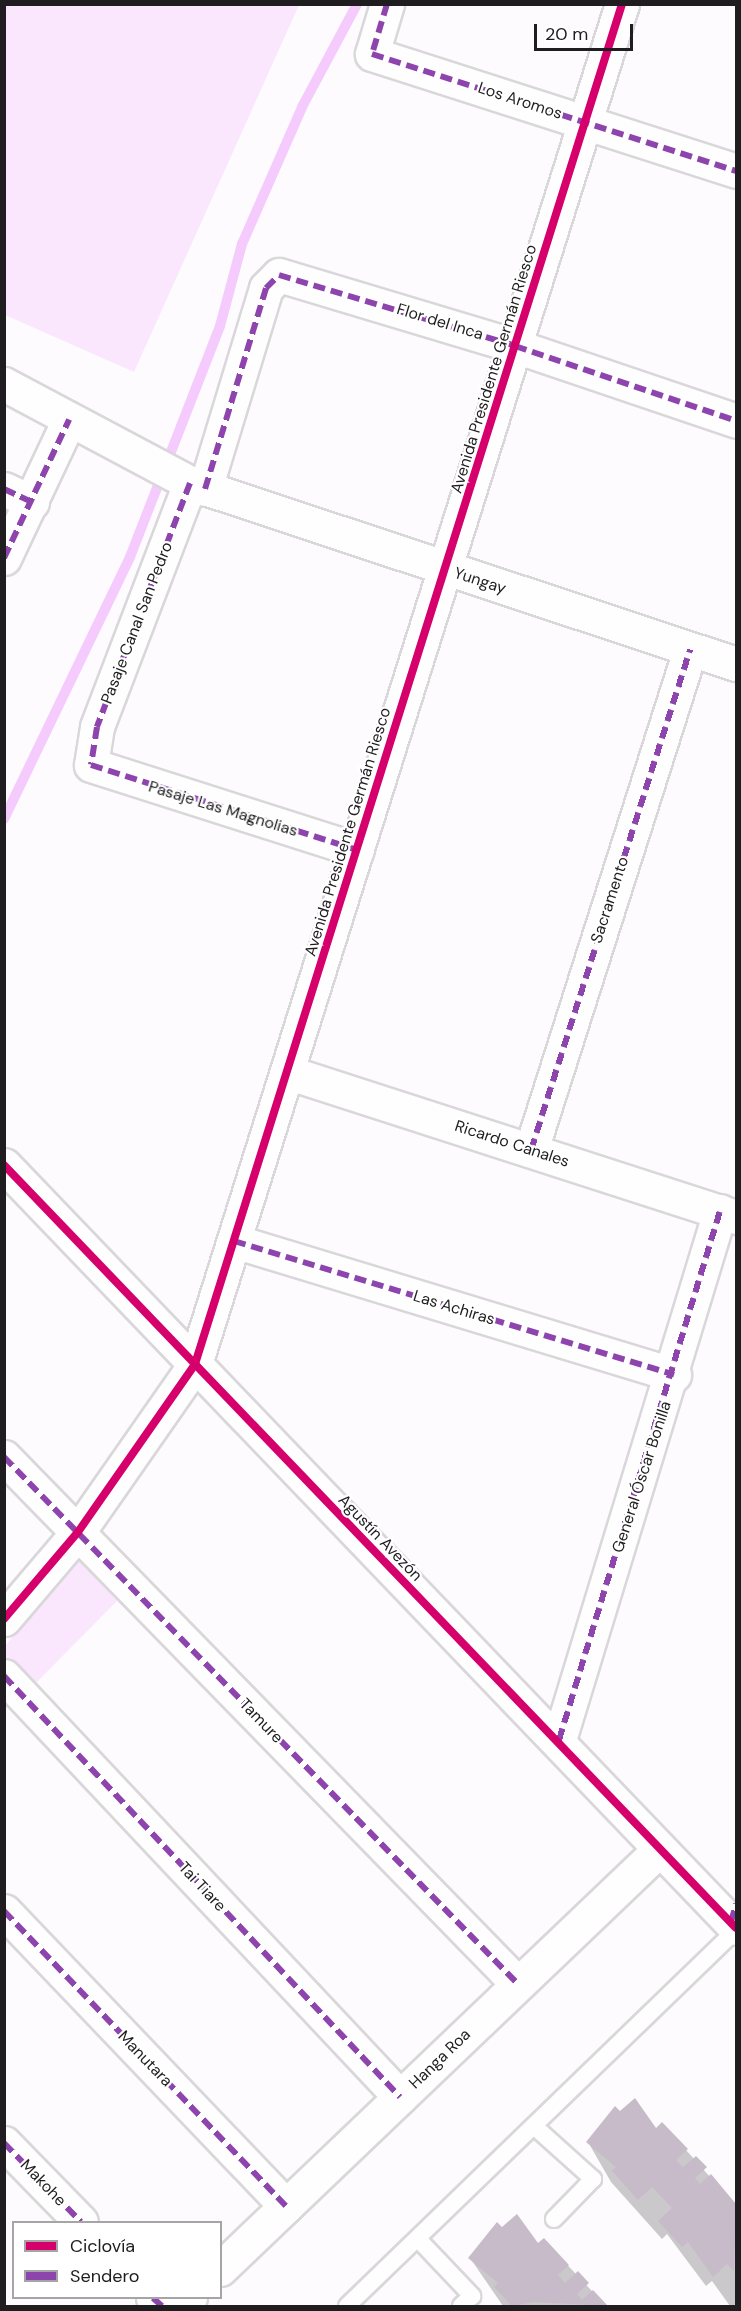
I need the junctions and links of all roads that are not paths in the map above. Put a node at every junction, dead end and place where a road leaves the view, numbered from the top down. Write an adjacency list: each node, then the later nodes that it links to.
1 (387, 4): 3 (street, Los Aromos)
2 (622, 4): 3 (street, Avenida Presidente Germán Riesco)
3 (586, 122): 4 (street, Los Aromos); 6 (street, Avenida Presidente Germán Riesco)
4 (736, 171)
5 (279, 275): 6 (street, Flor del Inca); 10 (street, Pasaje Canal San Pedro)
6 (515, 346): 9 (street, Flor del Inca); 13 (street, Avenida Presidente Germán Riesco)
7 (4, 384): 8 (street)
8 (69, 420): 10 (street, Yungay); 11 (street)
9 (736, 421)
10 (198, 486): 13 (street, Yungay); 16 (street, Pasaje Canal San Pedro)
11 (18, 496): 12 (street)
12 (4, 558)
13 (445, 569): 14 (street, Yungay); 17 (street, Avenida Presidente Germán Riesco)
14 (690, 650): 15 (street, Yungay); 19 (street, Sacramento)
15 (736, 664)
16 (91, 765): 17 (street, Pasaje Las Magnolias)
17 (357, 850): 18 (street, Avenida Presidente Germán Riesco)
18 (287, 1072): 19 (street, Ricardo Canales); 22 (street, Avenida Presidente Germán Riesco)
19 (531, 1150): 21 (street, Ricardo Canales)
20 (4, 1166): 23 (street, Agustín Avezón)
21 (732, 1215): 24 (street, General Óscar Bonilla)
22 (234, 1241): 23 (street, Avenida Presidente Germán Riesco); 24 (street, Las Achiras)
23 (195, 1364): 26 (street, Avenida Presidente Germán Riesco); 29 (street, Agustín Avezón)
24 (675, 1375): 29 (street, General Óscar Bonilla)
25 (4, 1457): 26 (street, Tamure)
26 (78, 1532): 27 (street, Avenida Presidente Germán Riesco); 33 (street, Tamure)
27 (4, 1619)
28 (4, 1676): 34 (street, Tai Tiare)
29 (559, 1740): 30 (street, Agustín Avezón)
30 (660, 1849): 32 (street, Agustín Avezón); 33 (street, Hanga Roa)
31 (4, 1911): 37 (street, Manutara)
32 (735, 1921): 35 (lane)
33 (518, 1984): 34 (street, Hanga Roa)
34 (400, 2097): 37 (street, Hanga Roa)
35 (535, 2127): 38 (lane); 40 (lane)
36 (4, 2143): 39 (street, Makohe)
37 (286, 2206): 41 (street, Hanga Roa)
38 (554, 2219)
39 (79, 2221)
40 (418, 2239): 42 (lane); 43 (lane)
41 (222, 2267)
42 (347, 2307)
43 (462, 2307)

